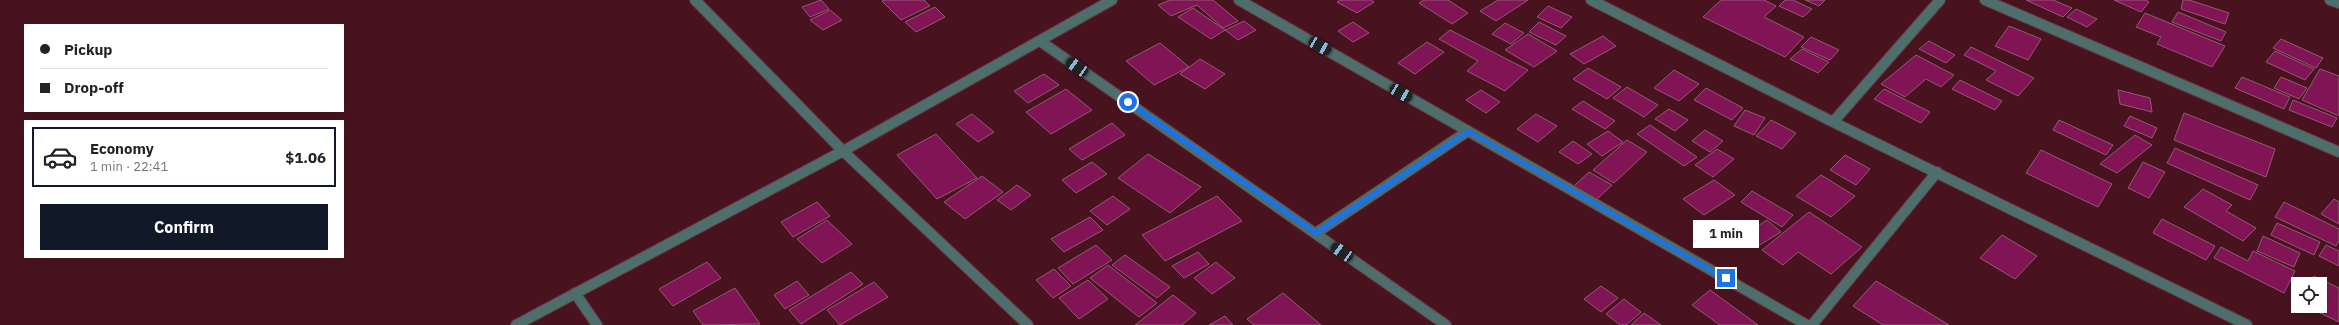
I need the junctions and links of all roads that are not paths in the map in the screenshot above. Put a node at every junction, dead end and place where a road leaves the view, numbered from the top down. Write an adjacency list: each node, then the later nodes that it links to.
1 (695, 0): 13 (street)
2 (1111, 0): 10 (street)
3 (1239, 0): 12 (street)
4 (1592, 0): 11 (street)
5 (1940, 0): 11 (street)
6 (1985, 0): 8 (street)
7 (2330, 0): 9 (street)
8 (2003, 3): 14 (street)
9 (2339, 3)
10 (1040, 40): 13 (street); 16 (street)
11 (1833, 122): 15 (street)
12 (1468, 131): 16 (street); 22 (street)
13 (843, 151): 17 (street); 20 (street)
14 (2339, 152)
15 (1936, 172): 23 (street); 24 (street)
16 (1316, 233): 21 (street)
17 (575, 293): 18 (street); 19 (street)
18 (516, 325)
19 (597, 325)
20 (1028, 325)
21 (1446, 325)
22 (1807, 325)
23 (1812, 325)
24 (2247, 325)

